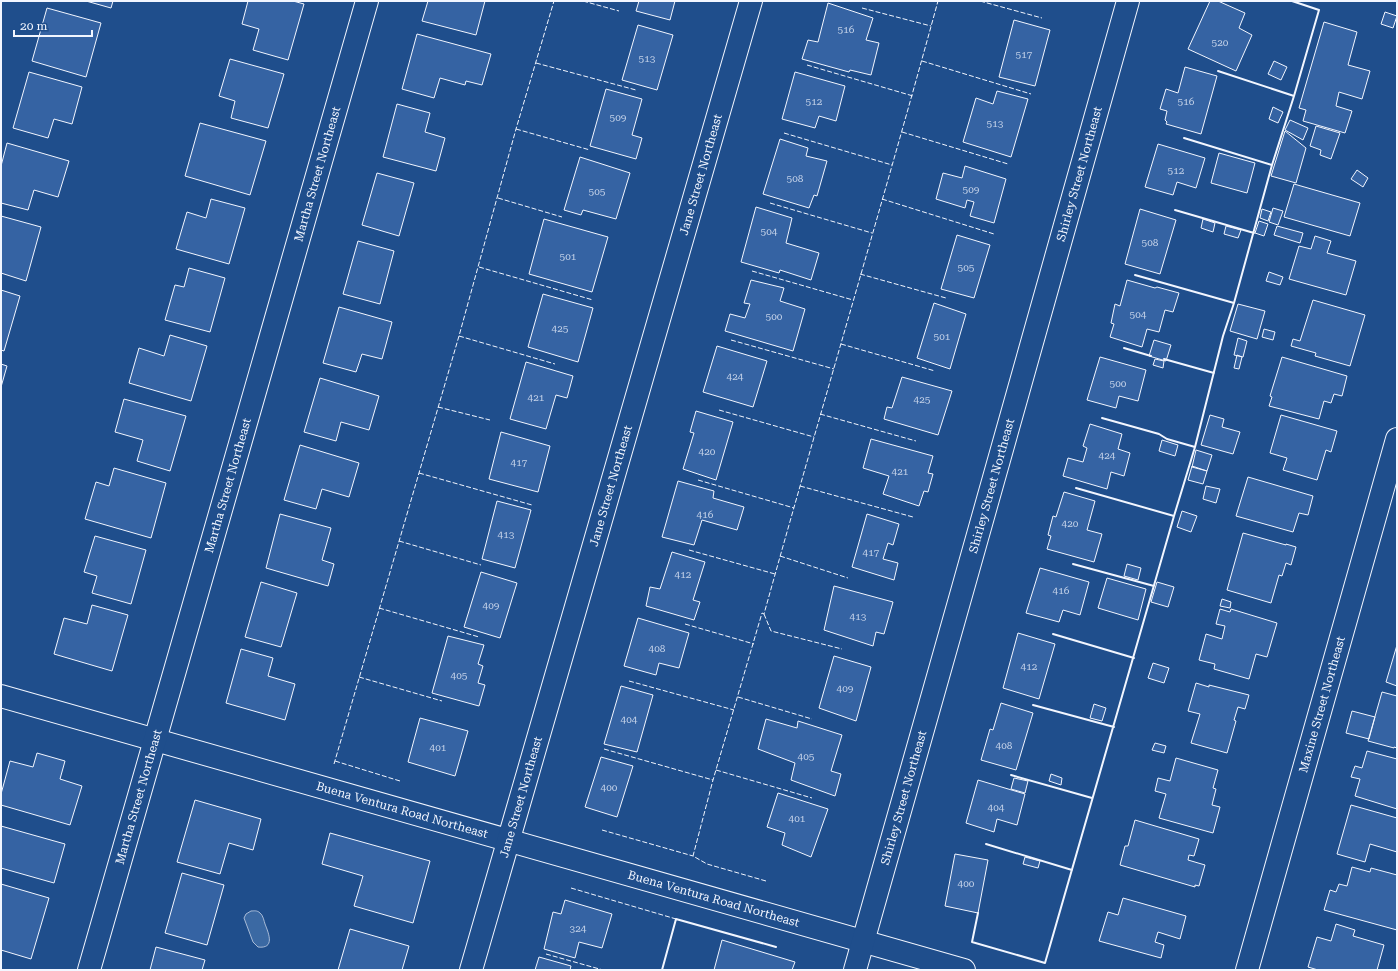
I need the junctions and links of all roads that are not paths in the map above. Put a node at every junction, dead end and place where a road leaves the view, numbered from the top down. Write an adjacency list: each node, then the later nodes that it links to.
1 (367, 1): 6 (street, Martha Street Northeast)
2 (751, 1): 7 (street, Jane Street Northeast)
3 (1128, 1): 8 (street, Shirley Street Northeast)
4 (1397, 439): 13 (street, Maxine Street Northeast)
5 (1, 696): 6 (street, Buena Ventura Road Northeast)
6 (155, 741): 7 (street, Buena Ventura Road Northeast); 9 (street, Martha Street Northeast)
7 (507, 841): 8 (street, Buena Ventura Road Northeast); 10 (street, Jane Street Northeast)
8 (863, 941): 11 (street, Shirley Street Northeast); 12 (street, Buena Ventura Road Northeast)
9 (89, 970)
10 (471, 970)
11 (854, 970)
12 (964, 970)
13 (1247, 970)

